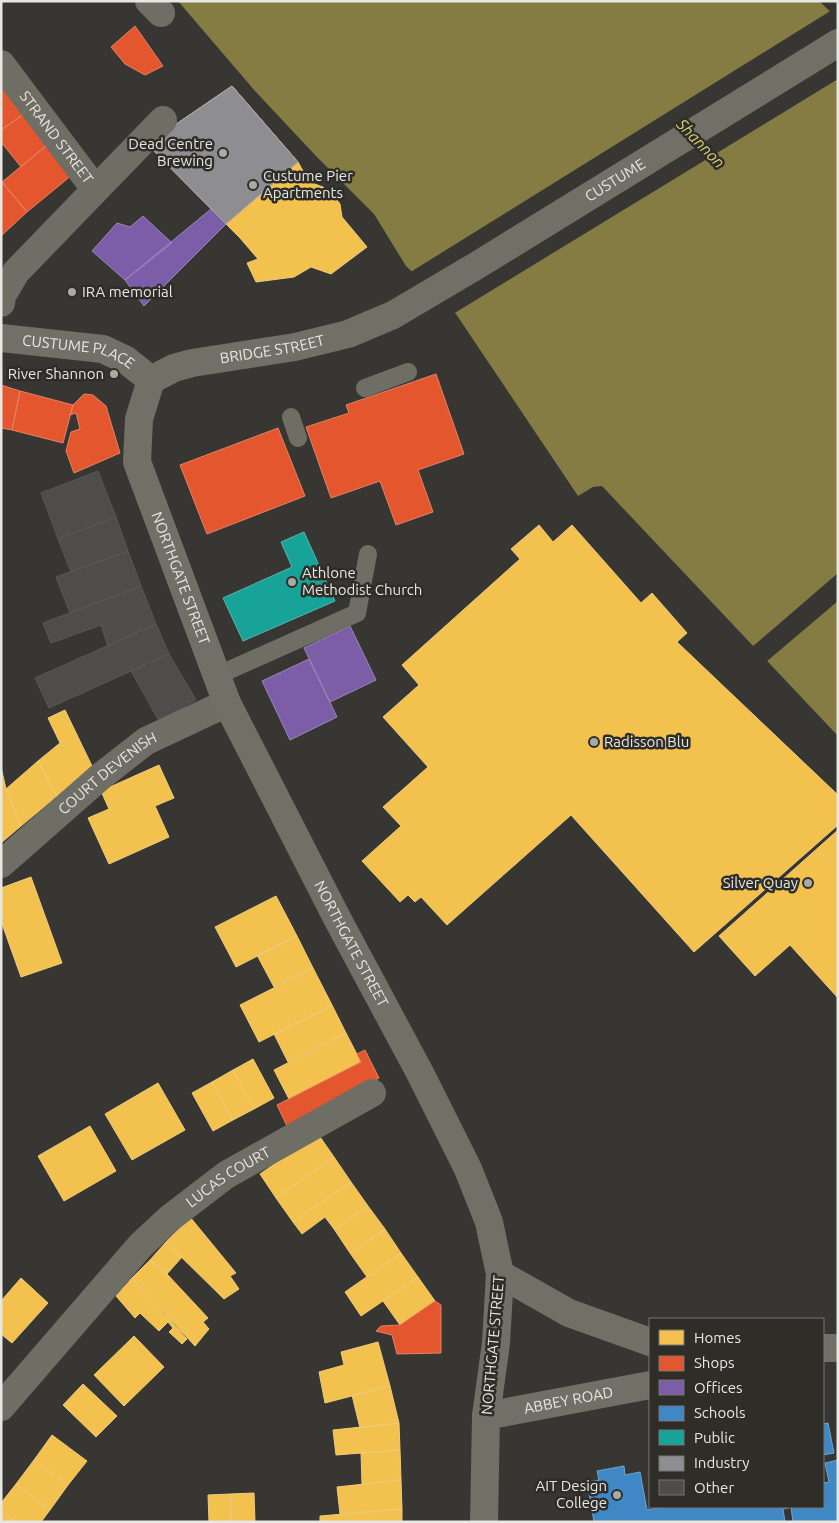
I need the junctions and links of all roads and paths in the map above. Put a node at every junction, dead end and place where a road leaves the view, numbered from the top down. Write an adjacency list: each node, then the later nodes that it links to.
1 (838, 43): 6 (street, CUSTUME)
2 (1, 64): 4 (street, STRAND STREET)
3 (163, 120): 4 (street)
4 (95, 189): 5 (street)
5 (1, 303)
6 (392, 315): 9 (street, BRIDGE STREET)
7 (1, 337): 9 (street, CUSTUME PLACE)
8 (408, 372): 10 (lane)
9 (151, 380): 14 (street, NORTHGATE STREET)
10 (365, 388)
11 (291, 417): 12 (lane)
12 (298, 438)
13 (368, 554): 14 (lane)
14 (216, 676): 15 (street, NORTHGATE STREET)
15 (227, 703): 16 (street, COURT DEVENISH); 18 (street, NORTHGATE STREET)
16 (1, 864)
17 (372, 1094): 23 (street, LUCAS COURT)
18 (500, 1274): 19 (street); 24 (street, NORTHGATE STREET)
19 (649, 1342)
20 (824, 1348): 21 (street)
21 (838, 1348)
22 (649, 1385): 24 (street, ABBEY ROAD)
23 (1, 1407)
24 (486, 1416): 25 (street, NORTHGATE STREET)
25 (484, 1522)

